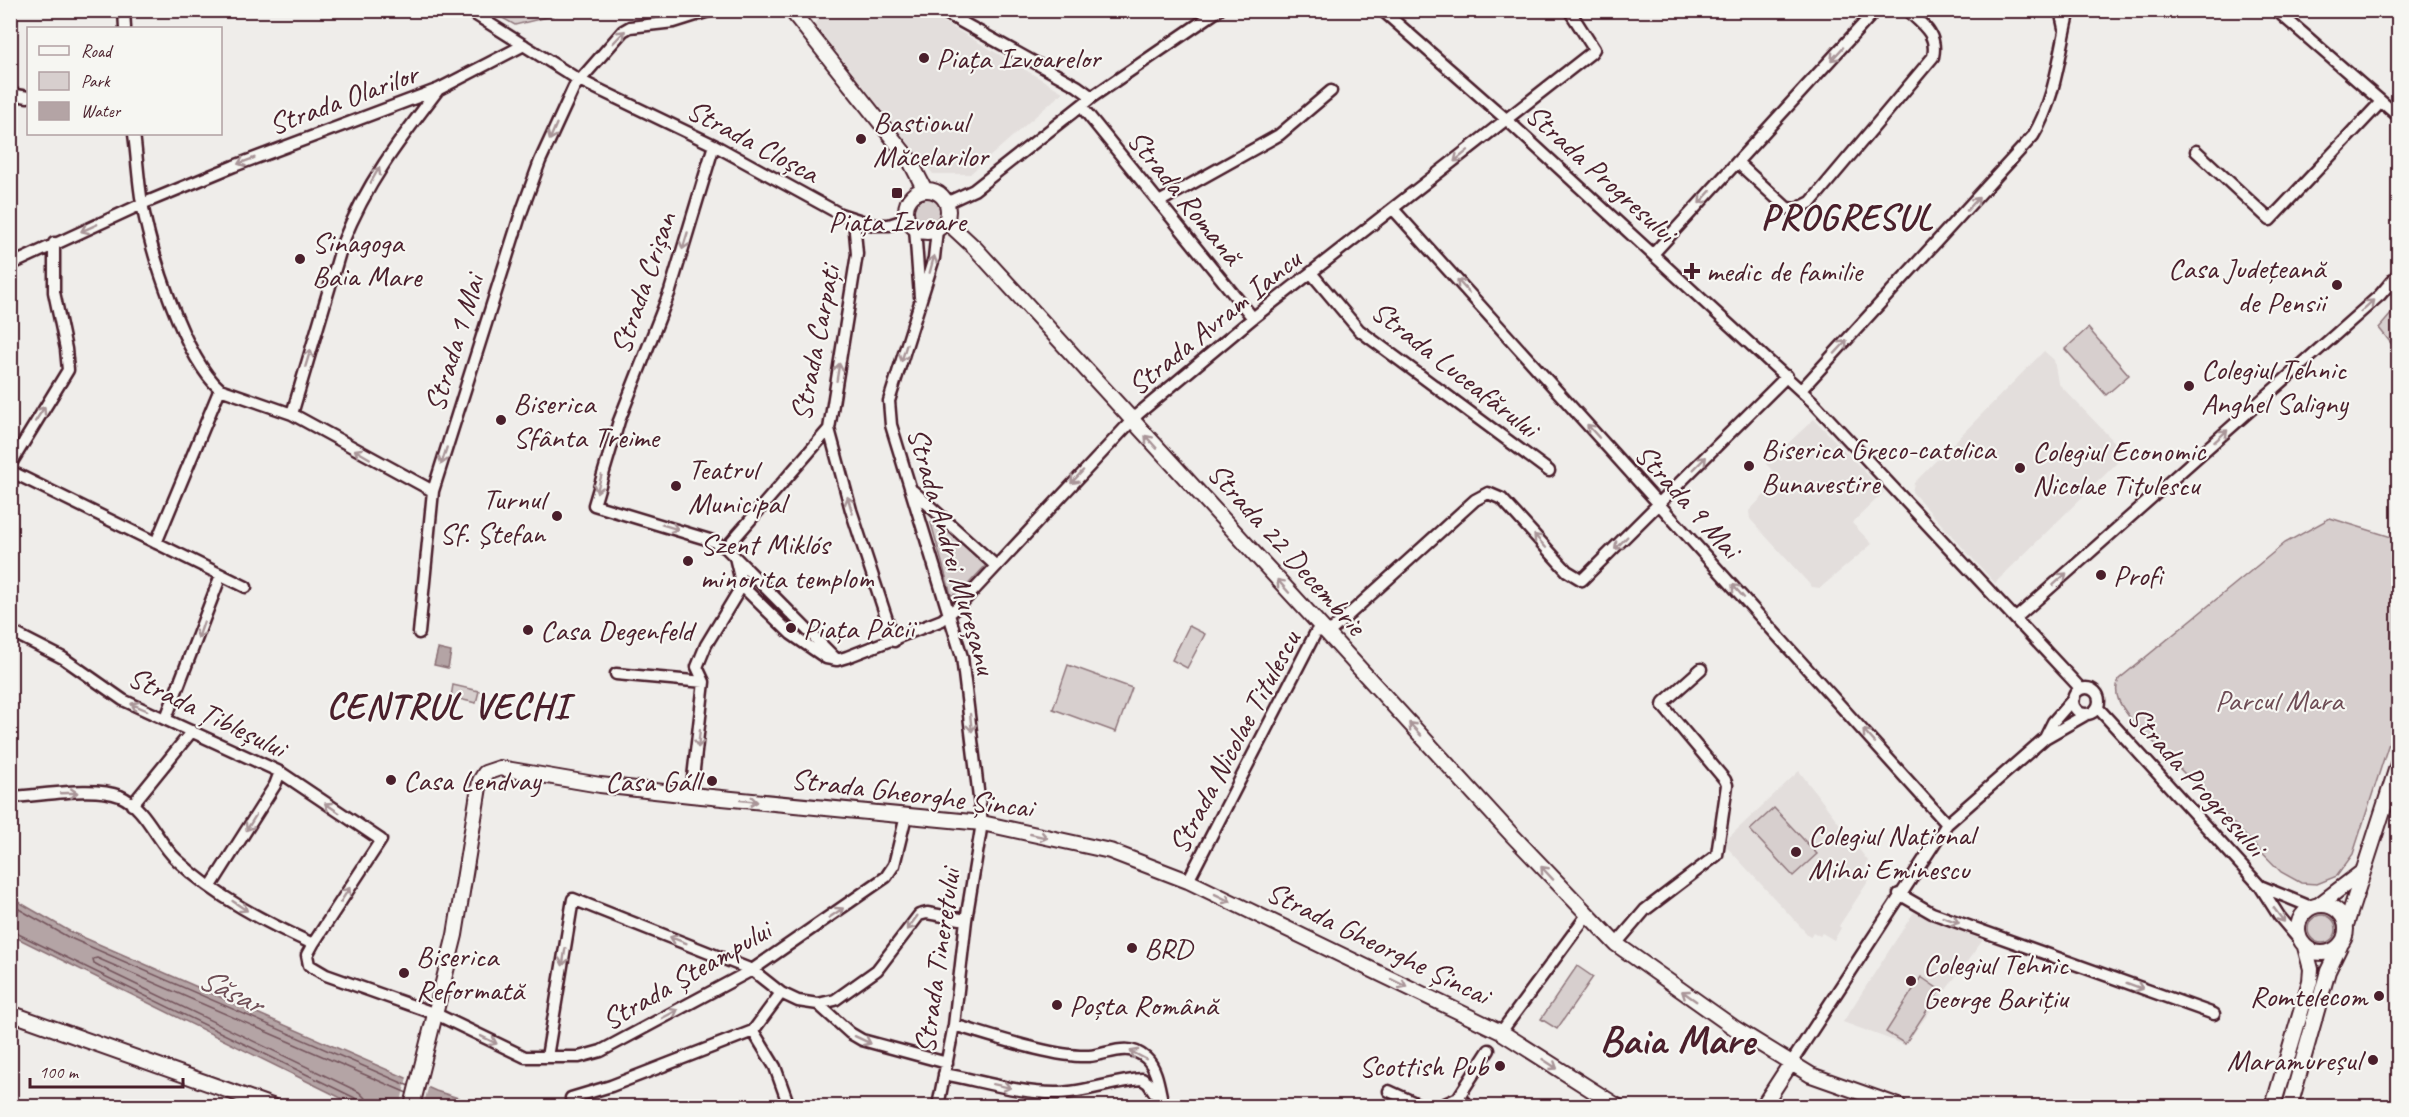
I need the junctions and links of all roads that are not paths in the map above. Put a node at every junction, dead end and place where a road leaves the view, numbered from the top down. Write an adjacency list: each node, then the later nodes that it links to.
1 (124, 10): 15 (street)
2 (468, 10): 18 (street, Strada Cloșca)
3 (712, 10): 19 (street, Strada 1 Mai, one-way to 3)
4 (791, 10): 16 (main road)
5 (805, 10): 16 (main road)
6 (940, 10): 24 (street)
7 (1219, 10): 24 (street)
8 (1382, 10): 28 (street, Strada Progresului)
9 (1569, 10): 28 (street, Strada Avram Iancu)
10 (1876, 10): 32 (street, one-way to 32)
11 (1907, 10): 32 (street)
12 (2060, 10): 17 (street)
13 (2070, 10): 17 (street)
14 (2276, 10): 25 (street)
15 (125, 27)
16 (805, 30): 33 (main road)
17 (2065, 32): 50 (street, one-way to 17)
18 (524, 45): 19 (street, Strada Cloșca); 20 (street, Strada Olarilor)
19 (579, 80): 30 (street, Strada Cloșca); 57 (street, Strada 1 Mai, one-way to 57)
20 (439, 90): 36 (street, Strada Olarilor, one-way to 36); 51 (street, one-way to 20)
21 (1331, 91): 34 (street)
22 (10, 94): 23 (street)
23 (27, 97)
24 (1092, 98): 26 (street)
25 (2381, 102): 27 (street); 31 (street)
26 (1080, 106): 34 (street, Strada Romană); 35 (street)
27 (2398, 116)
28 (1507, 120): 37 (street, Strada Avram Iancu, one-way to 37); 42 (street, Strada Progresului)
29 (134, 135): 36 (street)
30 (714, 145): 38 (street, Strada Cloșca); 61 (street, Strada Crișan, one-way to 61)
31 (2196, 152)
32 (1737, 162): 42 (street, one-way to 42)
33 (925, 190): 35 (main road); 39 (main road)
34 (1159, 202): 47 (street, Strada Romană)
35 (946, 203): 40 (main road)
36 (142, 204): 41 (street, Strada Olarilor, one-way to 41); 49 (street)
37 (1394, 210): 44 (street, Strada Avram Iancu); 59 (street, Strada 9 Mai, one-way to 37)
38 (854, 220): 39 (street, Strada Cloșca); 53 (street, Strada Carpați, one-way to 38)
39 (911, 224): 40 (main road); 46 (street, Strada Andrei Mureșanu)
40 (941, 225): 46 (street, Strada Andrei Mureșanu, one-way to 40); 52 (main road, Strada 22 Decembrie)
41 (54, 243): 43 (street, Strada Olarilor); 54 (street, one-way to 41)
42 (1654, 253): 48 (street, Strada Progresului)
43 (10, 265)
44 (1312, 274): 47 (street, Strada Avram Iancu); 56 (street, Strada Luceafărului)
45 (2398, 274): 69 (street, one-way to 45)
46 (920, 297): 58 (street, Strada Andrei Mureșanu, one-way to 58)
47 (1253, 318): 52 (street, Strada Avram Iancu)
48 (1787, 376): 50 (street, Strada Progresului); 59 (street, one-way to 48)
49 (220, 389): 51 (street); 60 (street)
50 (1802, 390): 69 (street, Strada Progresului)
51 (292, 414): 57 (street, one-way to 51)
52 (1132, 419): 63 (street, Strada Avram Iancu, one-way to 63); 71 (main road, Strada 22 Decembrie, one-way to 52)
53 (829, 429): 61 (street, Strada Carpați); 73 (street, one-way to 53)
54 (10, 465)
55 (10, 471): 60 (street)
56 (1549, 471)
57 (433, 492): 72 (street, Strada 1 Mai)
58 (913, 492): 63 (street); 68 (street, Strada Andrei Mureșanu)
59 (1659, 505): 71 (street, Strada Nicolae Titulescu, one-way to 71); 91 (street, Strada 9 Mai, one-way to 59)
60 (156, 543): 64 (street)
61 (726, 548): 62 (street)
62 (735, 557): 65 (street); 66 (street)
63 (995, 565): 68 (street, Strada Avram Iancu)
64 (221, 575): 67 (street); 81 (street, one-way to 81)
65 (754, 576): 66 (street); 74 (street)
66 (742, 586): 74 (street); 77 (street)
67 (246, 587)
68 (950, 614): 73 (street, Strada Avram Iancu); 90 (street, Strada Andrei Mureșanu, one-way to 90)
69 (2016, 618): 78 (street, Strada Progresului)
70 (10, 631): 81 (street, Strada Țibleșului, one-way to 70)
71 (1325, 632): 93 (street, Strada Nicolae Titulescu); 98 (main road, Strada 22 Decembrie, one-way to 71)
72 (419, 633)
73 (894, 640): 74 (street, Strada Avram Iancu)
74 (816, 647)
75 (1701, 669): 102 (street)
76 (616, 674): 77 (street)
77 (704, 682): 86 (street, one-way to 86)
78 (2077, 693): 79 (street, Strada Progresului); 80 (street, Strada Progresului); 83 (street)
79 (2098, 708): 80 (street, Strada Progresului); 95 (street, Strada Progresului)
80 (2087, 714): 83 (street)
81 (166, 718): 82 (street, Strada Țibleșului)
82 (192, 731): 84 (street, Strada Țibleșului); 88 (street)
83 (2045, 738): 91 (street)
84 (280, 772): 94 (street, one-way to 94); 101 (street, Strada Țibleșului, one-way to 84)
85 (2397, 772): 92 (main road)
86 (691, 795): 89 (main road, Strada Gheorghe Șincai, one-way to 89); 109 (main road, Strada Gheorghe Șincai)
87 (10, 796): 88 (street, one-way to 88)
88 (132, 805): 94 (street)
89 (906, 816): 90 (main road, Strada Gheorghe Șincai); 105 (street, Strada Șteampului, one-way to 89)
90 (982, 823): 93 (main road, Strada Gheorghe Șincai, one-way to 93); 99 (street, Strada Tineretului)
91 (1947, 824): 96 (street)
92 (2362, 872): 97 (main road); 100 (main road)
93 (1188, 881): 113 (main road, Strada Gheorghe Șincai, one-way to 113)
94 (212, 886): 101 (street, one-way to 101)
95 (2260, 886): 97 (street, Strada Progresului); 103 (street, Strada Progresului, one-way to 103)
96 (1899, 894): 110 (street, one-way to 110); 116 (street)
97 (2316, 905): 100 (main road); 103 (main road)
98 (1587, 915): 102 (main road, Strada 22 Decembrie); 113 (street)
99 (966, 920): 107 (street, one-way to 107); 111 (street, Strada Tineretului)
100 (2346, 925): 104 (main road)
101 (313, 944): 109 (street, Strada Șteampului)
102 (1616, 944): 116 (main road, Strada 22 Decembrie, one-way to 102)
103 (2303, 944): 104 (main road); 132 (main road)
104 (2340, 946): 133 (main road)
105 (752, 970): 106 (street); 115 (street, Strada Șteampului, one-way to 105); 115 (street, one-way to 115)
106 (781, 993): 107 (street); 112 (street)
107 (818, 1005): 117 (street, one-way to 117)
108 (10, 1013): 122 (main road)
109 (436, 1014): 115 (street, Strada Șteampului, one-way to 115); 123 (main road)
110 (2214, 1014)
111 (954, 1025): 117 (street, Strada Tineretului); 121 (street, one-way to 111)
112 (753, 1031): 119 (street); 124 (street)
113 (1501, 1032): 129 (main road, Strada Gheorghe Șincai, one-way to 129)
114 (1489, 1050): 120 (street)
115 (547, 1057)
116 (1791, 1063): 130 (main road); 131 (main road, Strada 22 Decembrie)
117 (946, 1069): 121 (street, one-way to 121); 125 (street, Strada Tineretului)
118 (1389, 1090): 126 (street)
119 (571, 1098)
120 (1458, 1098): 127 (street); 128 (street)
121 (1169, 1106)
122 (272, 1107)
123 (412, 1107)
124 (789, 1107)
125 (938, 1107)
126 (1422, 1107)
127 (1440, 1107)
128 (1470, 1107)
129 (1617, 1107)
130 (1763, 1107)
131 (1899, 1107)
132 (2273, 1107)
133 (2290, 1107)

